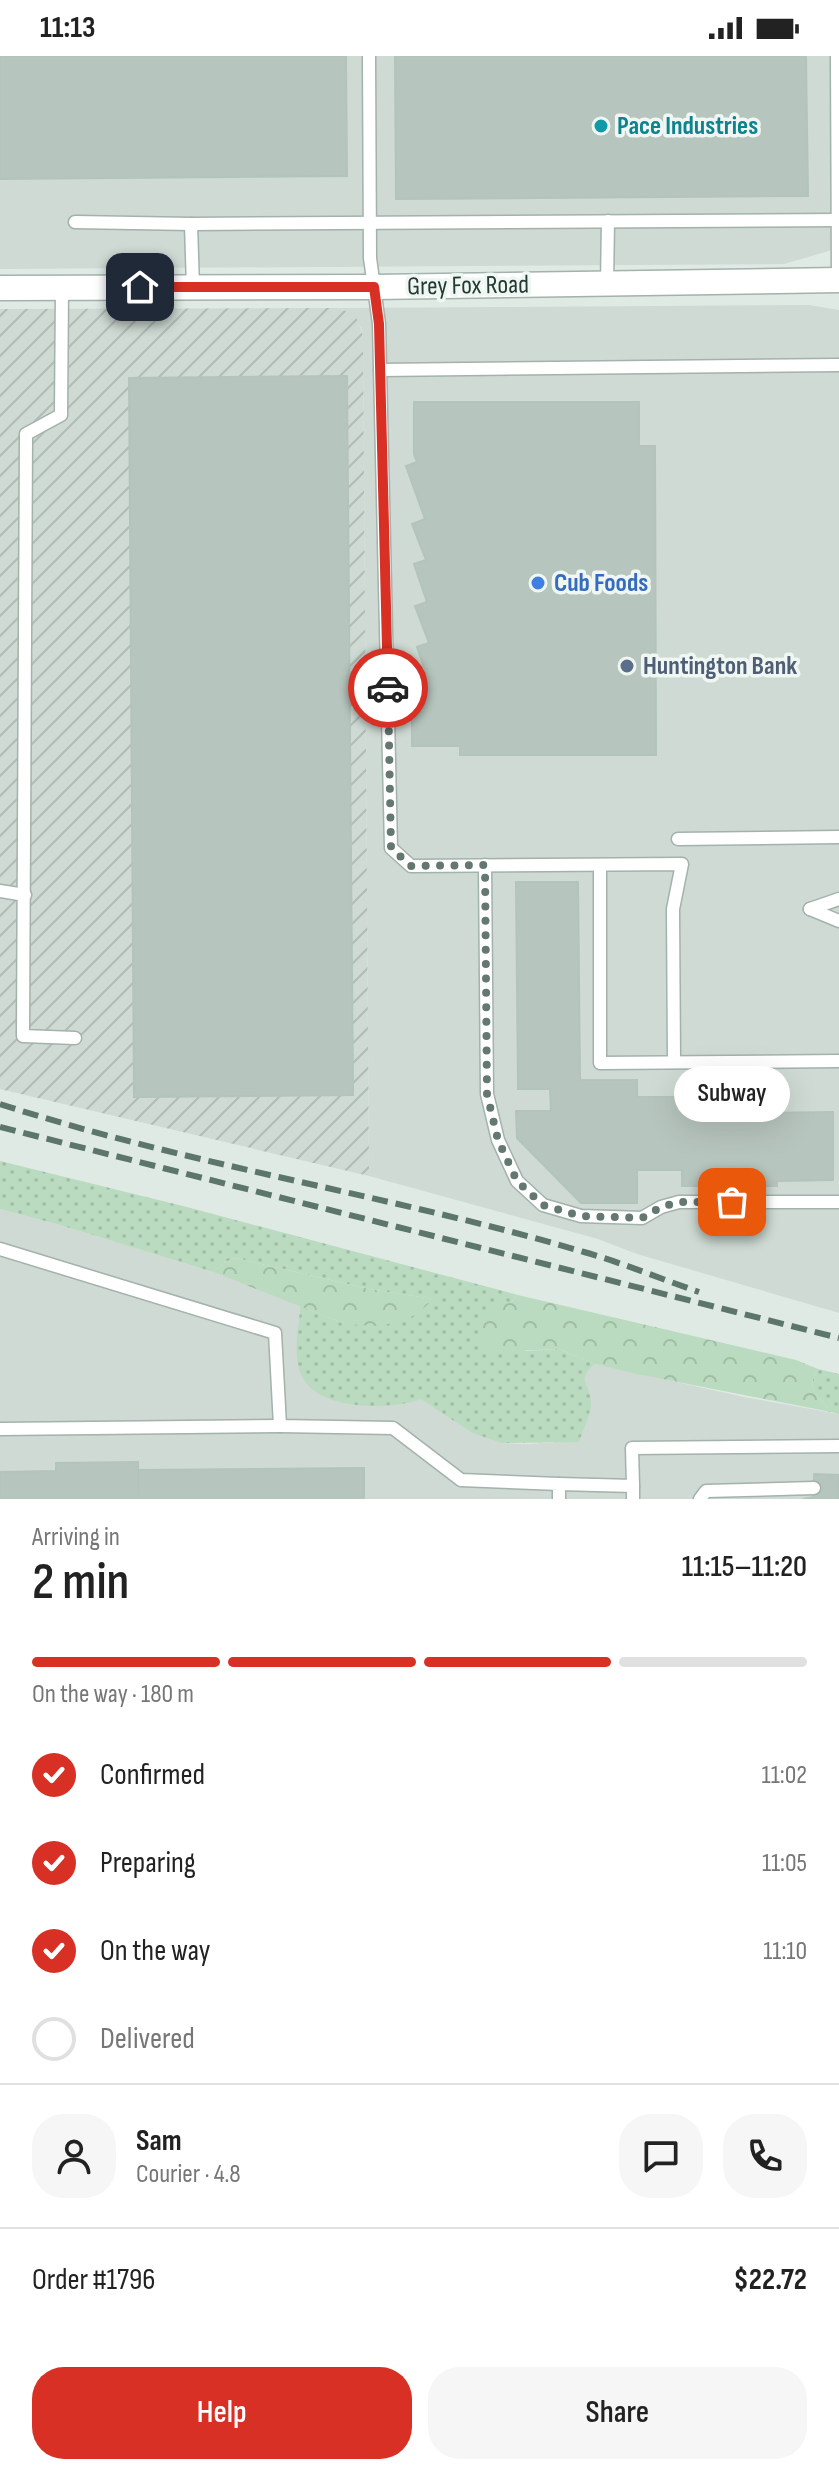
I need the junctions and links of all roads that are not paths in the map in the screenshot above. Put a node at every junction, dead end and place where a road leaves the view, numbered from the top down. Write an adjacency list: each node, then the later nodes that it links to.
1 (369, 56): 4 (lane)
2 (837, 56): 3 (lane)
3 (838, 220): 5 (lane); 8 (lane)
4 (370, 221): 5 (lane); 7 (lane); 12 (lane)
5 (608, 221): 9 (lane)
6 (75, 222): 7 (lane)
7 (191, 224): 11 (lane)
8 (838, 280): 9 (street, Grey Fox Road)
9 (607, 285): 12 (street, Grey Fox Road)
10 (62, 287): 11 (street, Grey Fox Road); 13 (street, Grey Fox Road); 21 (lane)
11 (193, 287): 12 (street, Grey Fox Road)
12 (374, 287): 15 (lane)
13 (0, 288)
14 (839, 365): 15 (lane)
15 (380, 370): 18 (lane)
16 (839, 837): 17 (lane)
17 (678, 839)
18 (485, 865): 19 (lane); 27 (lane)
19 (600, 865): 26 (lane); 26 (lane)
20 (0, 891): 21 (lane)
21 (25, 895): 24 (lane)
22 (839, 899): 23 (lane)
23 (839, 921)
24 (75, 1038)
25 (839, 1061): 26 (lane)
26 (674, 1062)
27 (839, 1202)
28 (0, 1249): 29 (lane)
29 (280, 1426): 30 (lane); 32 (lane)
30 (0, 1429)
31 (839, 1446): 34 (lane)
32 (559, 1484): 34 (lane); 36 (lane)
33 (814, 1488): 35 (lane)
34 (633, 1492)
35 (703, 1495)
36 (559, 1499)

